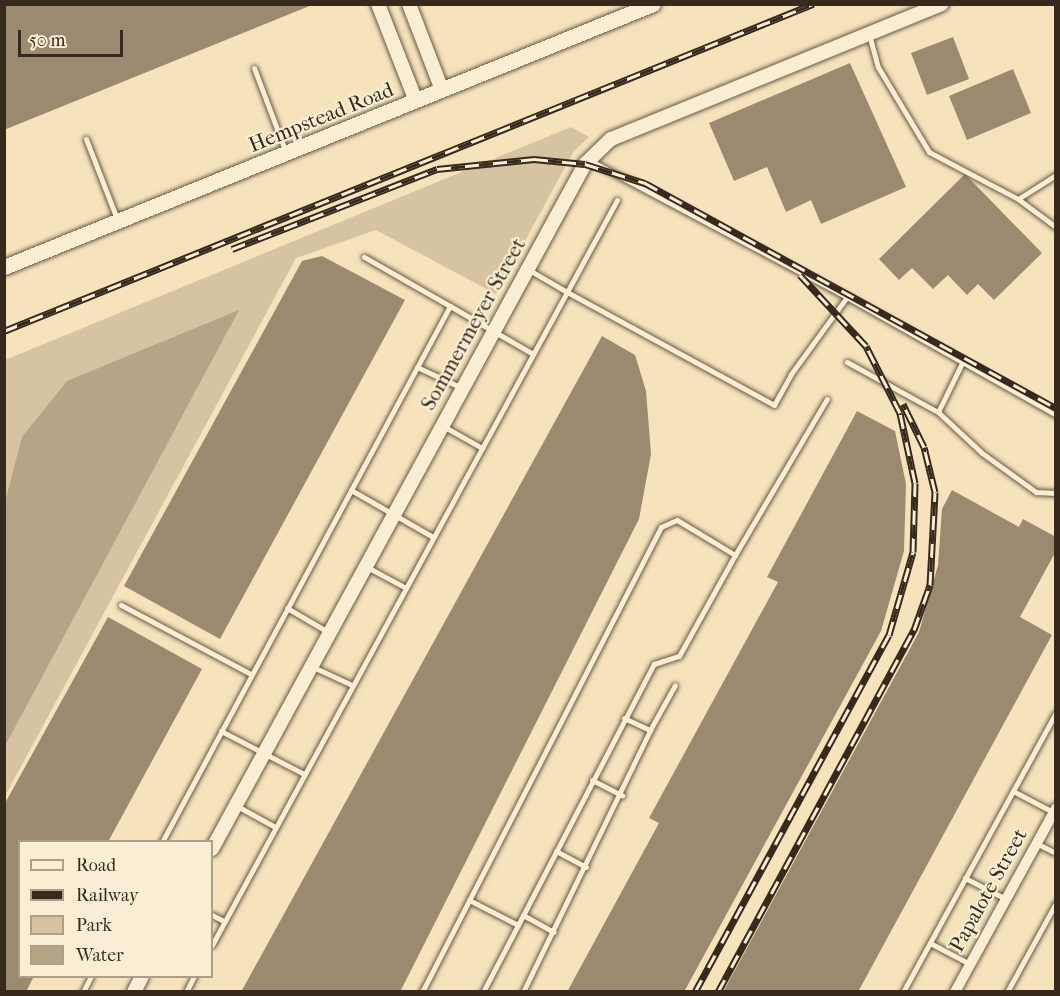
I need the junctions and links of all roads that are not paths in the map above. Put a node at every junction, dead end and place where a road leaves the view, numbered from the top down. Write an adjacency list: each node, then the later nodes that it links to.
1 (378, 4): 8 (street)
2 (409, 4): 7 (street)
3 (653, 4): 7 (main road, Hempstead Road)
4 (942, 4): 5 (street, Sommermeyer Street)
5 (869, 33): 11 (street, Sommermeyer Street); 13 (lane)
6 (254, 68): 10 (lane)
7 (442, 90): 8 (main road, Hempstead Road)
8 (416, 100): 10 (main road, Hempstead Road)
9 (86, 138): 15 (lane)
10 (287, 154): 15 (main road, Hempstead Road)
11 (589, 160): 19 (street, Sommermeyer Street); 21 (lane)
12 (1056, 175): 13 (lane)
13 (1018, 199): 16 (lane)
14 (617, 200): 20 (lane)
15 (118, 220): 18 (main road, Hempstead Road)
16 (1056, 227)
17 (364, 257): 22 (lane)
18 (4, 267)
19 (527, 269): 20 (lane); 23 (street, Sommermeyer Street)
20 (567, 292): 21 (lane); 24 (lane)
21 (847, 297): 26 (lane)
22 (450, 306): 23 (lane); 27 (lane)
23 (494, 330): 24 (lane); 28 (street, Sommermeyer Street)
24 (533, 354): 33 (lane)
25 (847, 362): 30 (lane)
26 (962, 363): 30 (lane); 31 (lane)
27 (417, 367): 28 (lane); 34 (lane)
28 (462, 388): 32 (street, Sommermeyer Street)
29 (827, 399): 38 (lane)
30 (938, 412): 35 (lane)
31 (1056, 415)
32 (442, 425): 33 (lane); 36 (street, Sommermeyer Street)
33 (482, 448): 37 (lane)
34 (351, 490): 36 (lane); 42 (lane)
35 (1056, 493)
36 (394, 514): 37 (lane); 39 (street, Sommermeyer Street)
37 (433, 537): 40 (lane)
38 (735, 555): 49 (lane); 68 (lane)
39 (366, 566): 40 (lane); 43 (street, Sommermeyer Street)
40 (406, 588): 46 (lane)
41 (121, 605): 45 (lane)
42 (287, 608): 43 (lane); 45 (lane)
43 (329, 633): 44 (street, Sommermeyer Street)
44 (311, 666): 46 (lane); 52 (street, Sommermeyer Street)
45 (251, 674): 51 (lane)
46 (352, 685): 53 (lane)
47 (675, 685): 50 (lane)
48 (1056, 713): 55 (lane)
49 (624, 718): 50 (lane); 54 (lane)
50 (650, 730): 56 (lane)
51 (221, 731): 52 (lane); 60 (lane)
52 (264, 753): 53 (lane); 57 (street, Sommermeyer Street)
53 (304, 774): 59 (lane)
54 (592, 780): 56 (lane); 63 (lane)
55 (1012, 791): 58 (lane); 66 (lane)
56 (622, 795): 65 (lane)
57 (235, 805): 59 (lane); 62 (street, Sommermeyer Street)
58 (1054, 810): 61 (street, Papalote Street)
59 (275, 827): 72 (lane)
60 (163, 840)
61 (1036, 843): 64 (lane); 67 (street, Papalote Street)
62 (213, 847)
63 (556, 851): 65 (lane); 70 (lane)
64 (1056, 853)
65 (586, 867): 74 (lane)
66 (965, 878): 67 (lane); 76 (lane)
67 (1006, 899): 77 (street, Papalote Street)
68 (469, 900): 73 (lane); 82 (lane)
69 (1056, 903): 87 (lane)
70 (523, 915): 73 (lane); 74 (lane)
71 (213, 916): 72 (lane)
72 (224, 921): 75 (lane)
73 (518, 925): 83 (lane)
74 (554, 932): 84 (lane)
75 (213, 943)
76 (930, 943): 77 (lane); 85 (lane)
77 (970, 964): 86 (street, Papalote Street)
78 (90, 978): 80 (lane)
79 (193, 978): 81 (lane)
80 (83, 992)
81 (186, 992)
82 (422, 992)
83 (483, 992)
84 (523, 992)
85 (903, 992)
86 (955, 992)
87 (1007, 992)

